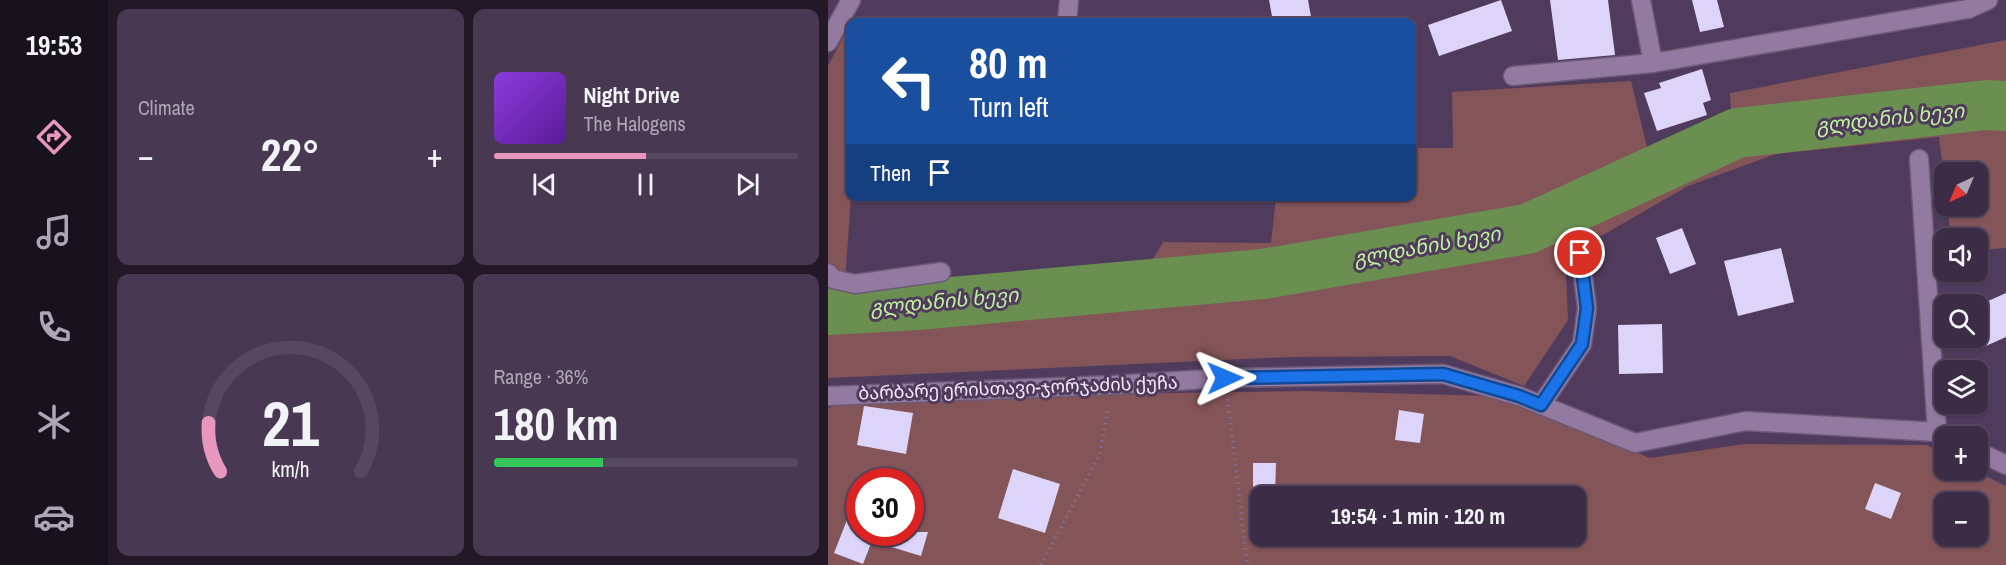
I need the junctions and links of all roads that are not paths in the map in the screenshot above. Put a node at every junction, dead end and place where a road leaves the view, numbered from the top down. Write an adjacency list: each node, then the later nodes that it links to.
1 (851, 0): 6 (street)
2 (1069, 0): 5 (street)
3 (1641, 0): 7 (street)
4 (1988, 0): 7 (street)
5 (1067, 18)
6 (828, 42)
7 (1653, 63): 8 (street)
8 (1512, 76)
9 (1919, 159): 15 (street)
10 (1580, 253): 14 (street)
11 (941, 272): 12 (street)
12 (828, 273)
13 (828, 396): 14 (street, ბარბარე ერისთავი-ჯორჯაძის ქუჩა)
14 (1541, 405): 16 (street, ბარბარე ერისთავი-ჯორჯაძის ქუჩა)
15 (1941, 426)
16 (1934, 434)
17 (1988, 456): 18 (street)
18 (2006, 465)

